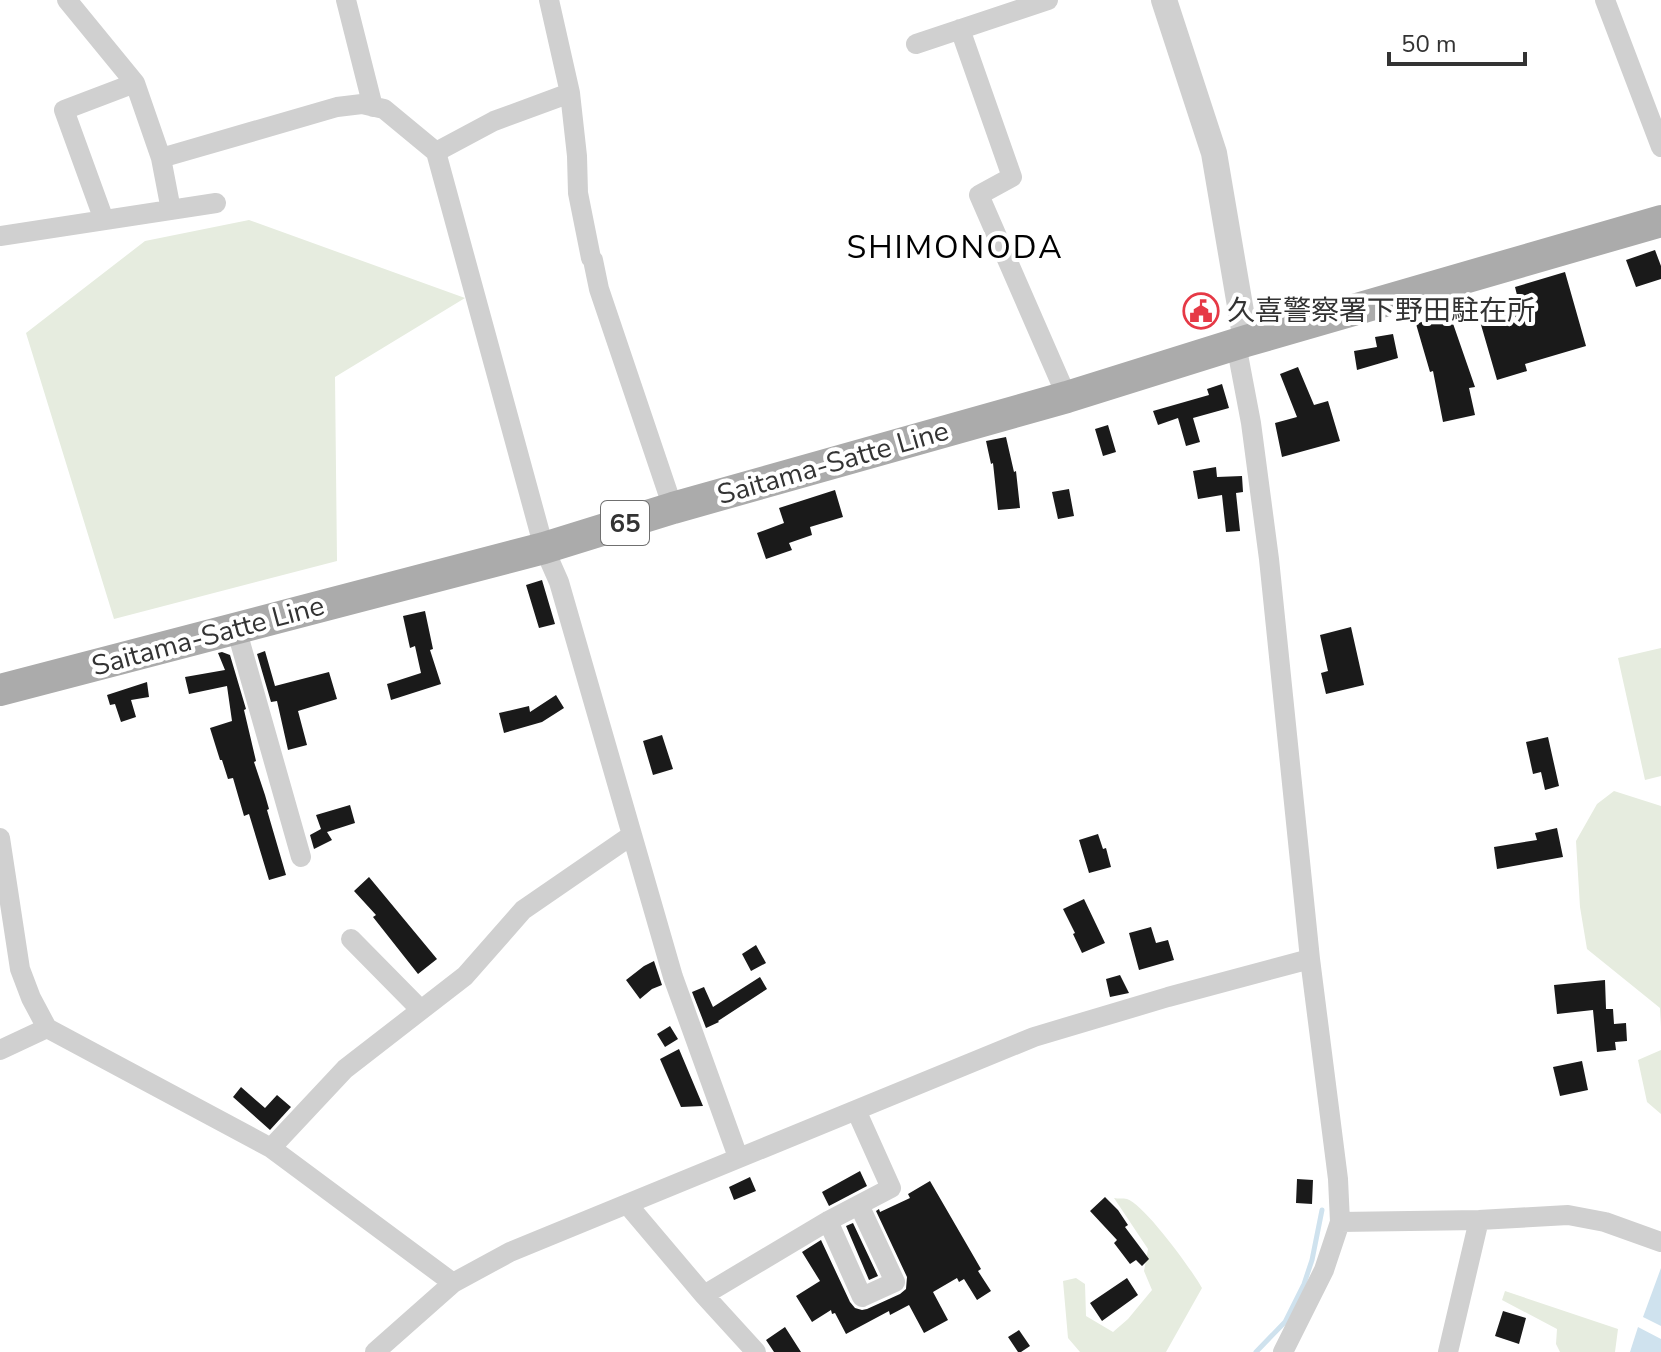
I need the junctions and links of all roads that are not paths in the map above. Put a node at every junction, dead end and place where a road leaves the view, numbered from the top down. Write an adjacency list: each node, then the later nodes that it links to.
1 (67, 0): 9 (street)
2 (346, 0): 11 (street)
3 (549, 0): 10 (street)
4 (1048, 0): 7 (street)
5 (1164, 0): 20 (street)
6 (1605, 0): 12 (street)
7 (960, 29): 8 (street); 21 (street)
8 (916, 44)
9 (135, 83): 14 (street); 17 (street)
10 (570, 93): 13 (street); 22 (street)
11 (373, 107): 13 (street); 14 (street)
12 (1661, 147)
13 (436, 152): 23 (street)
14 (161, 158): 16 (street)
15 (216, 203): 16 (street)
16 (171, 210): 17 (street)
17 (104, 220): 19 (street)
18 (1661, 221): 20 (main road, Saitama-Satte Line / 65)
19 (0, 236)
20 (1241, 342): 21 (main road, Saitama-Satte Line / 65); 30 (street)
21 (1067, 397): 22 (main road, Saitama-Satte Line / 65)
22 (673, 508): 23 (main road, Saitama-Satte Line / 65)
23 (544, 548): 24 (main road, Saitama-Satte Line / 65); 26 (street)
24 (236, 628): 25 (main road, Saitama-Satte Line / 65); 28 (street)
25 (0, 690)
26 (632, 835): 31 (street); 36 (street)
27 (0, 838): 32 (street)
28 (301, 857)
29 (351, 939): 31 (street)
30 (1310, 959): 34 (street); 41 (street)
31 (421, 1010): 35 (street)
32 (47, 1028): 33 (street); 35 (street)
33 (0, 1050)
34 (856, 1110): 36 (street); 38 (street)
35 (271, 1148): 43 (street)
36 (738, 1157): 37 (street)
37 (627, 1204): 43 (street); 44 (street)
38 (859, 1205): 40 (street); 40 (street)
39 (1479, 1220): 41 (street); 42 (street); 48 (street)
40 (828, 1221): 44 (street)
41 (1340, 1222): 47 (street)
42 (1661, 1242)
43 (453, 1283): 45 (street)
44 (704, 1295): 46 (street)
45 (375, 1352)
46 (756, 1352)
47 (1283, 1352)
48 (1448, 1352)

